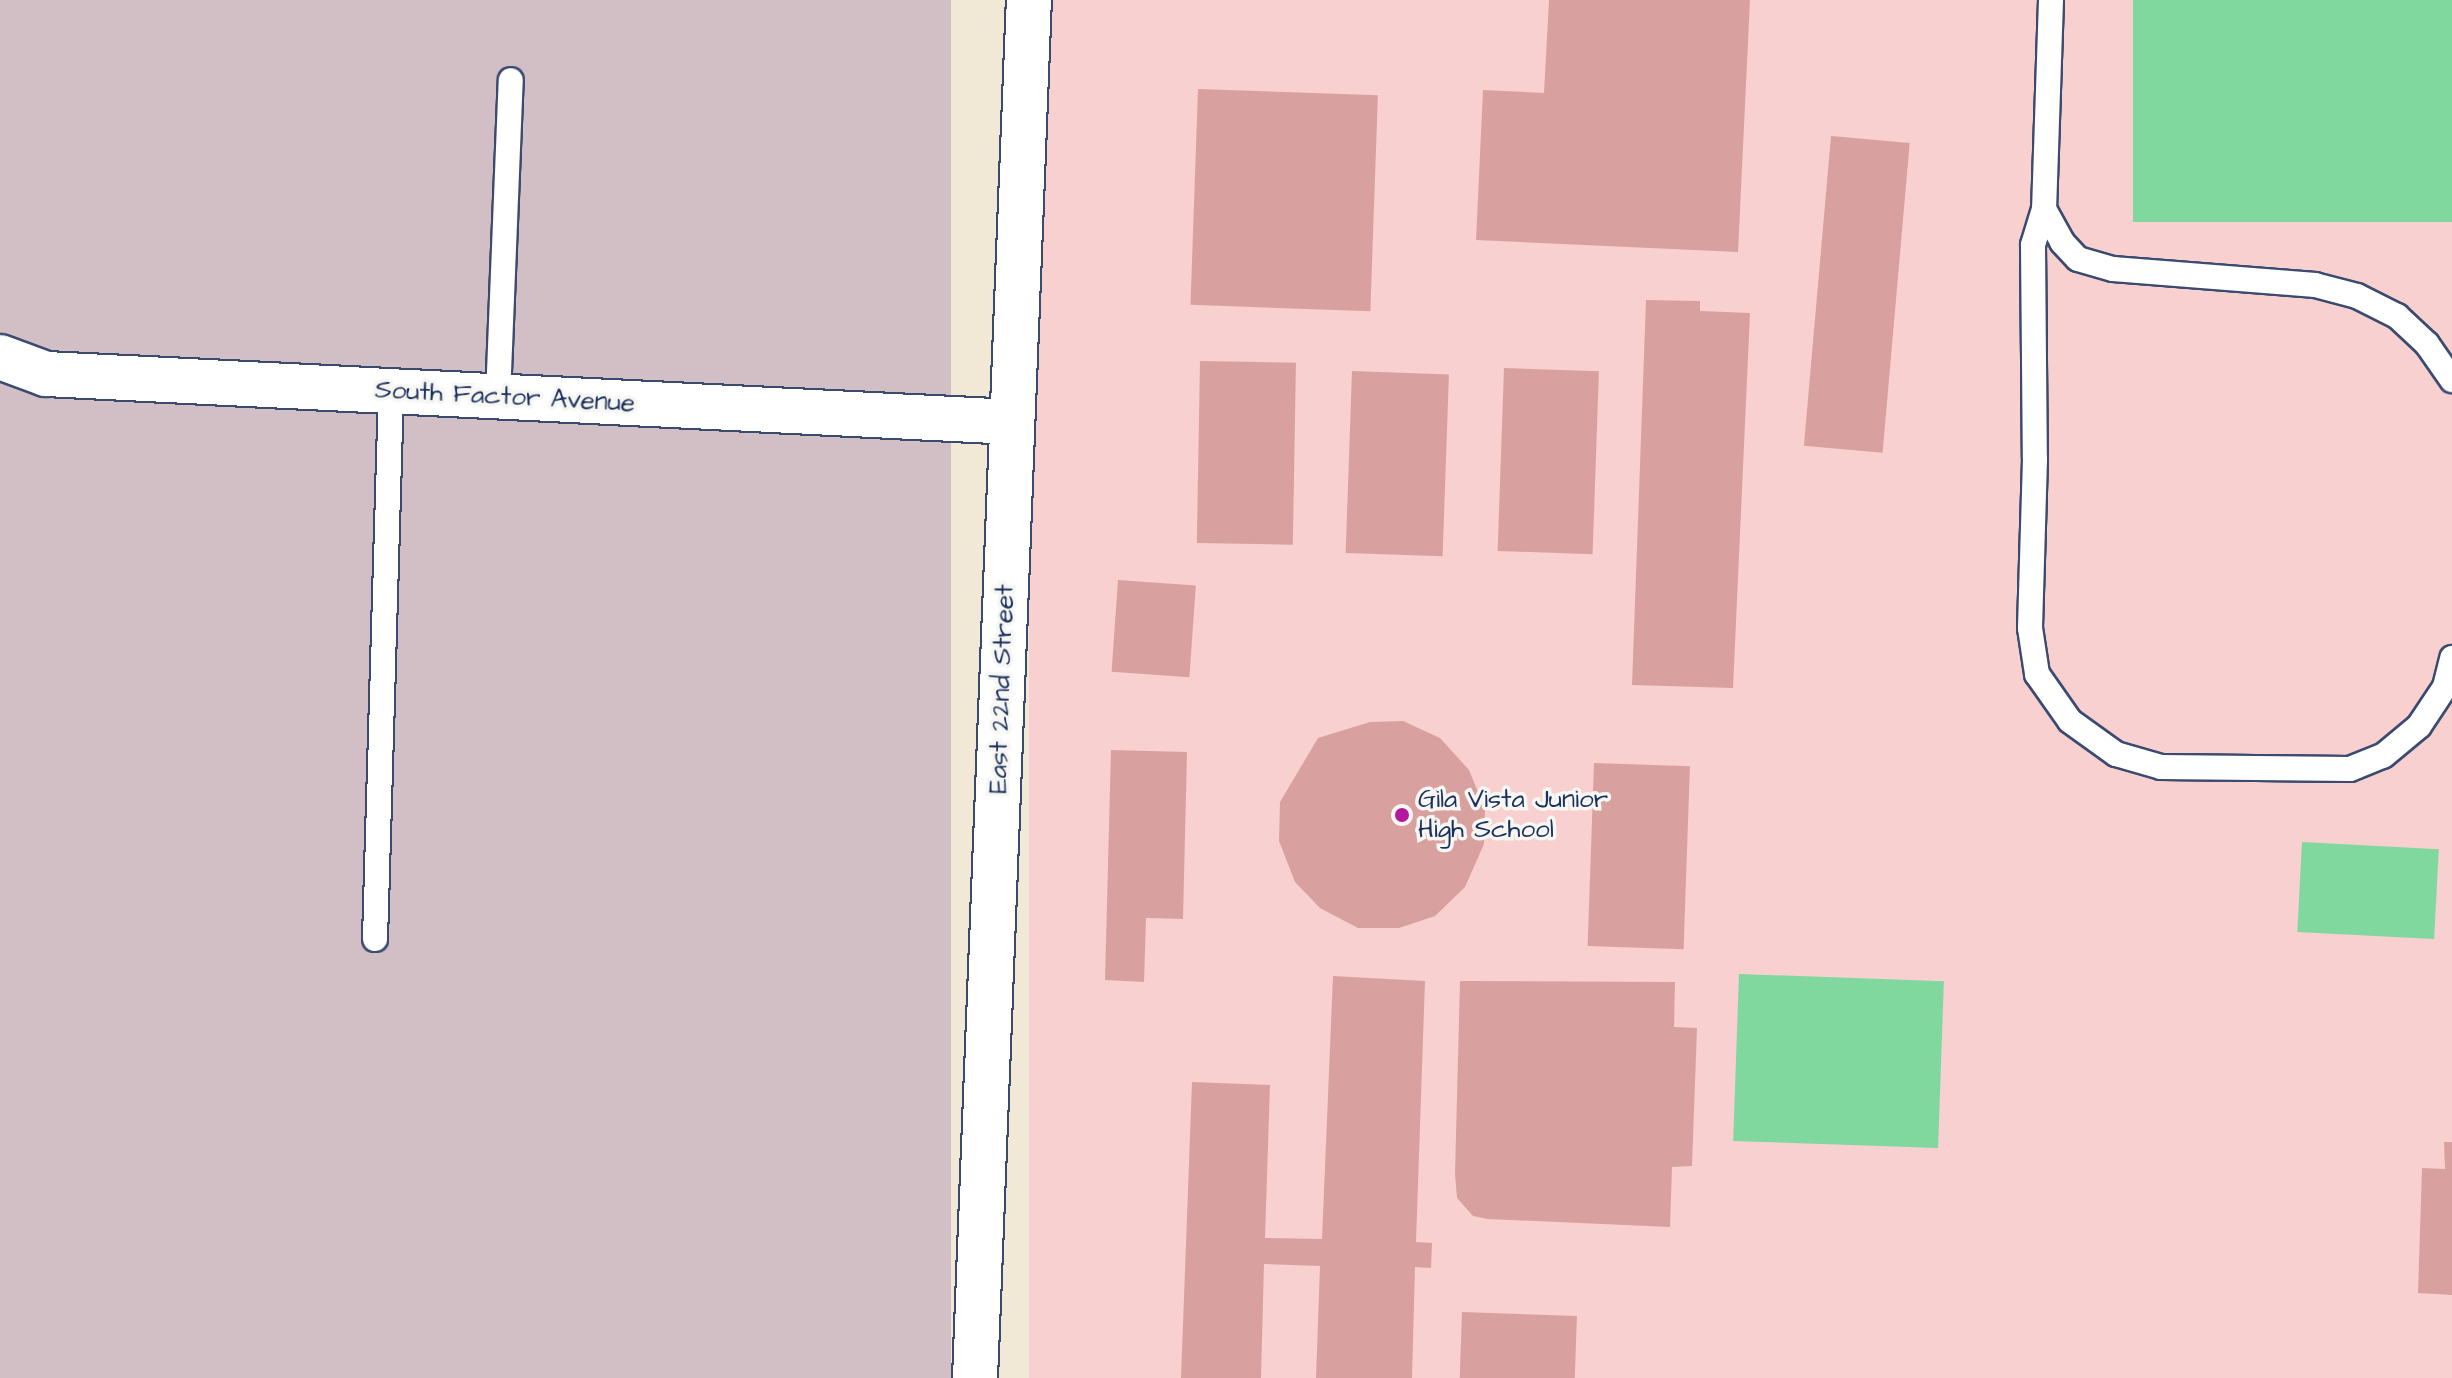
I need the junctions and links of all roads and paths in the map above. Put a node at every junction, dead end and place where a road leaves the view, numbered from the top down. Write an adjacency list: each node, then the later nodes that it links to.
1 (1029, 0): 9 (street, East 22nd Street)
2 (2051, 0): 4 (lane)
3 (511, 80): 8 (lane)
4 (2044, 209): 6 (lane); 10 (lane)
5 (0, 357): 7 (street, South Factor Avenue)
6 (2452, 380)
7 (391, 391): 8 (street, South Factor Avenue); 11 (lane)
8 (498, 397): 9 (street, South Factor Avenue)
9 (1012, 422): 12 (street, East 22nd Street)
10 (2452, 658)
11 (375, 939)
12 (975, 1378)

